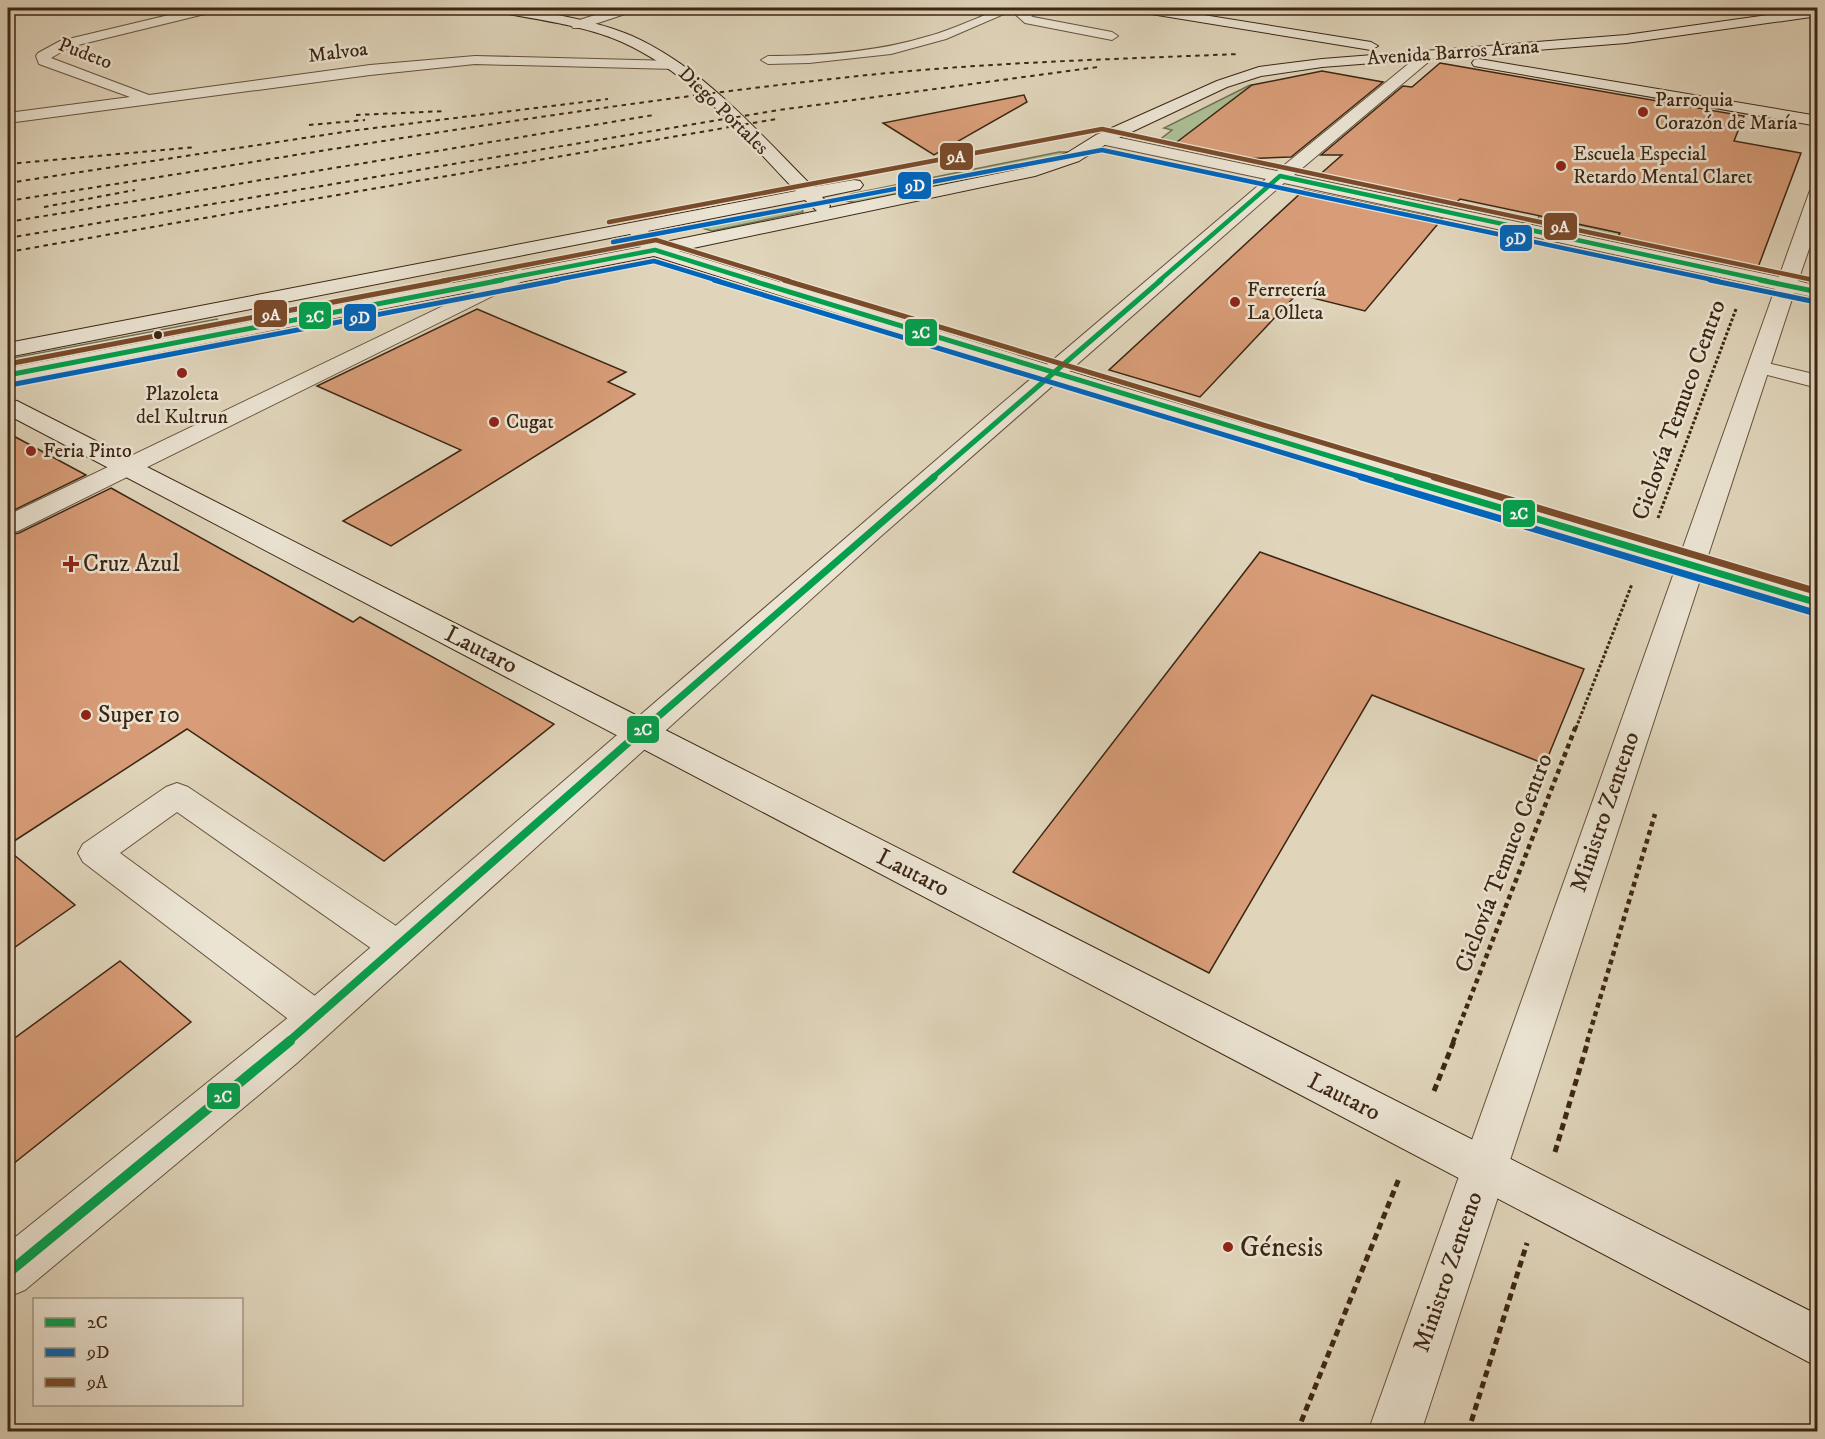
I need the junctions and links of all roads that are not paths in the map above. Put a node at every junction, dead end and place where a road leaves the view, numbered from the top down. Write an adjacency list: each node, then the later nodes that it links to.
1 (212, 8): 13 (street, Pudeto)
2 (497, 8): 8 (street, Diego Portales)
3 (629, 8): 8 (street)
4 (1012, 8): 11 (lane)
5 (1034, 8): 9 (lane)
6 (1139, 8): 10 (street)
7 (1816, 12): 10 (street, Avenida Barros Arana)
8 (578, 25): 12 (street, Diego Portales)
9 (1112, 36)
10 (1428, 55): 15 (street); 16 (street, Avenida Barros Arana); 17 (street)
11 (768, 60)
12 (675, 65): 13 (street, Malvoa); 19 (street, Diego Portales)
13 (147, 98): 14 (street, Malvoa)
14 (8, 117)
15 (1818, 121)
16 (1102, 139): 17 (street); 19 (street, Avenida Barros Arana); 20 (street, Avenida Barros Arana)
17 (1280, 176): 24 (street); 27 (street)
18 (1818, 193): 24 (street, Ministro Zenteno)
19 (809, 194): 20 (street, Diego Portales); 21 (street, Avenida Barros Arana)
20 (829, 213): 22 (street, Avenida Barros Arana)
21 (635, 228): 22 (street); 25 (street, Avenida Barros Arana)
22 (655, 250): 23 (street, Avenida Barros Arana); 27 (street)
23 (520, 275): 28 (street, Avenida Barros Arana); 31 (street)
24 (1802, 288): 26 (street, Ministro Zenteno)
25 (8, 350)
26 (1759, 367): 29 (lane); 33 (street, Ministro Zenteno)
27 (1052, 373): 33 (street); 35 (street)
28 (8, 375)
29 (1818, 382)
30 (8, 406): 31 (street, Lautaro)
31 (128, 466): 32 (street); 35 (street, Lautaro)
32 (8, 525)
33 (1691, 564): 34 (street); 38 (street, Ministro Zenteno)
34 (1818, 603)
35 (640, 732): 36 (street); 38 (street, Lautaro)
36 (398, 947): 37 (street); 37 (lane)
37 (317, 1020): 39 (street)
38 (1483, 1169): 40 (street, Lautaro); 41 (street, Ministro Zenteno)
39 (8, 1273)
40 (1818, 1342)
41 (1394, 1431)

